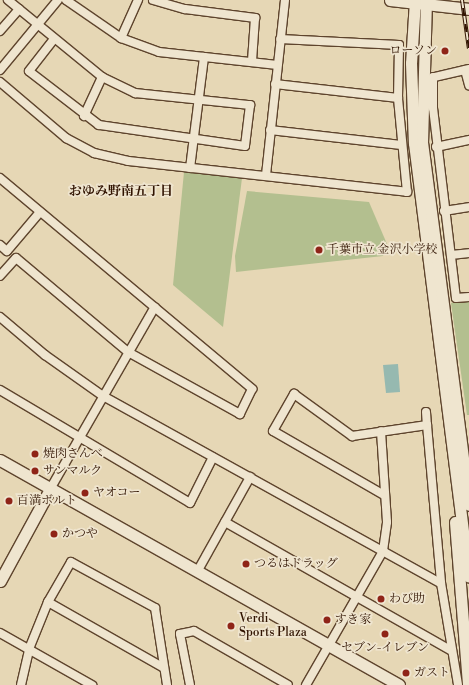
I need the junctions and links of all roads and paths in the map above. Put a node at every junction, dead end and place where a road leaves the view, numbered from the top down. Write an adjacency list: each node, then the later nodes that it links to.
1 (8, 0): 9 (street)
2 (58, 0): 11 (street)
3 (66, 0): 13 (street)
4 (138, 0): 13 (street)
5 (153, 0): 17 (street)
6 (285, 0): 14 (street)
7 (390, 0): 8 (street)
8 (421, 2): 10 (street); 55 (street)
9 (19, 9): 11 (street); 12 (street)
10 (469, 9)
11 (37, 24): 15 (street); 19 (street)
12 (0, 31)
13 (121, 38): 16 (street)
14 (280, 39): 18 (street); 25 (street)
15 (53, 40): 21 (street); 27 (street)
16 (204, 57): 17 (street); 26 (street)
17 (252, 61): 18 (street)
18 (277, 65): 23 (street)
19 (0, 70)
20 (467, 70): 24 (street); 32 (street)
21 (102, 77): 26 (street); 27 (street)
22 (0, 82): 33 (street)
23 (275, 84): 25 (street); 28 (street)
24 (469, 85)
25 (398, 98): 31 (street)
26 (198, 100): 29 (street); 29 (street)
27 (84, 116): 29 (street)
28 (270, 130): 31 (street); 34 (street)
29 (193, 140): 33 (street)
30 (469, 140): 32 (street)
31 (401, 145): 34 (street)
32 (436, 147): 37 (street)
33 (190, 168): 34 (street)
34 (266, 175)
35 (0, 178): 38 (street)
36 (469, 207): 37 (street)
37 (444, 211): 41 (street)
38 (40, 212): 39 (street); 44 (street)
39 (0, 245)
40 (469, 253): 41 (street)
41 (451, 255): 43 (street)
42 (0, 276): 46 (street)
43 (469, 297)
44 (155, 307): 46 (street); 46 (street)
45 (0, 317): 48 (street)
46 (128, 352): 48 (street)
47 (0, 390): 52 (street)
48 (103, 396): 52 (street); 53 (street)
49 (426, 412): 50 (street)
50 (428, 425): 51 (street); 65 (street)
51 (381, 431): 58 (street); 58 (street)
52 (78, 440): 53 (street); 57 (street)
53 (213, 457): 56 (street)
54 (0, 460): 57 (street)
55 (463, 473): 59 (street); 63 (street); 81 (street)
56 (250, 477): 60 (street); 61 (street)
57 (49, 491): 62 (street); 64 (street)
58 (384, 495): 61 (street)
59 (469, 505)
60 (224, 522): 62 (street); 66 (street)
61 (383, 551): 65 (street); 66 (street)
62 (197, 572): 69 (street)
63 (469, 577)
64 (0, 581)
65 (441, 583): 71 (street)
66 (357, 596): 69 (street); 71 (street)
67 (48, 602): 70 (street); 72 (street); 72 (street)
68 (0, 633): 70 (street)
69 (328, 645): 78 (street); 79 (street)
70 (28, 649): 73 (street); 74 (street)
71 (450, 650): 80 (street)
72 (164, 668): 75 (street)
73 (21, 685)
74 (92, 685)
75 (167, 685)
76 (190, 685): 77 (street)
77 (288, 685)
78 (306, 685)
79 (399, 685)
80 (458, 685)
81 (468, 685)

